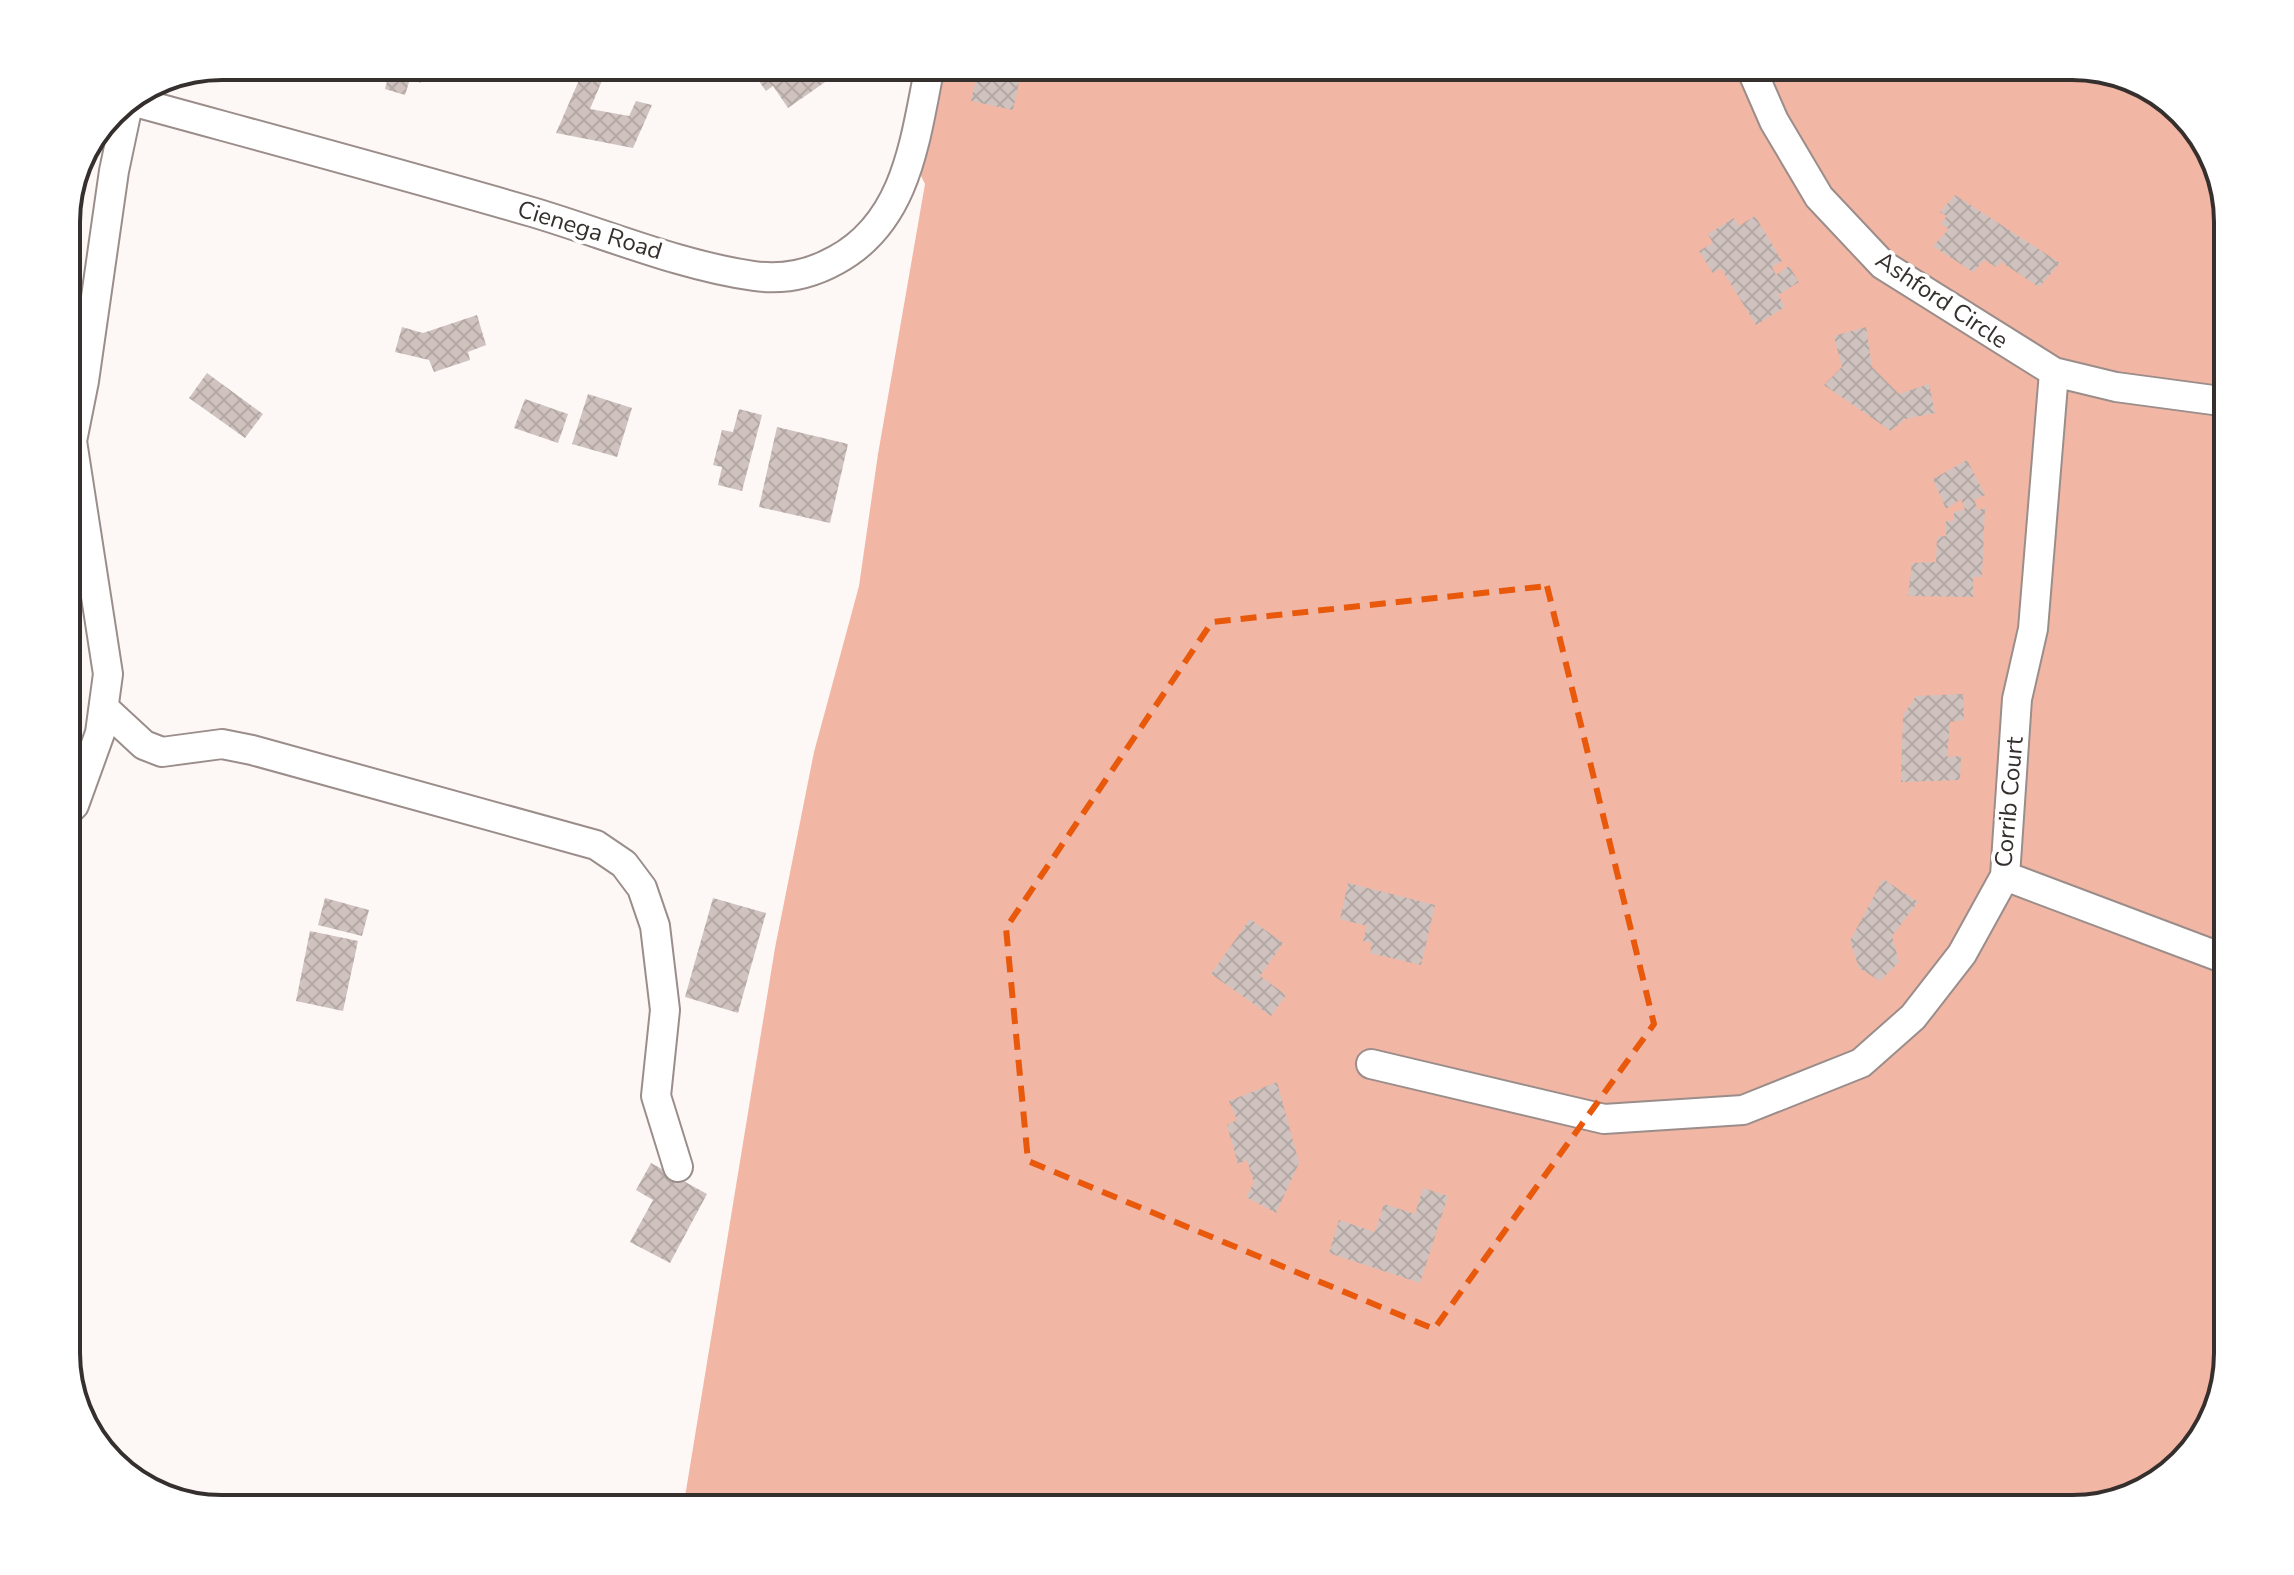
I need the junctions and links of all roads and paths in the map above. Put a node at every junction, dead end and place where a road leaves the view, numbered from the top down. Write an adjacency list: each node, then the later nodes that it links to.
1 (927, 80): 3 (street, Cienega Road)
2 (1756, 80): 5 (street, Ashford Circle)
3 (143, 104)
4 (125, 117): 7 (street)
5 (2054, 372): 6 (street, Ashford Circle); 11 (street, Corrib Court)
6 (2214, 400)
7 (80, 401)
8 (80, 493): 9 (street)
9 (104, 708): 10 (street); 14 (street)
10 (80, 788)
11 (2005, 876): 12 (street); 13 (street, Corrib Court)
12 (2214, 955)
13 (1371, 1064)
14 (678, 1167)

